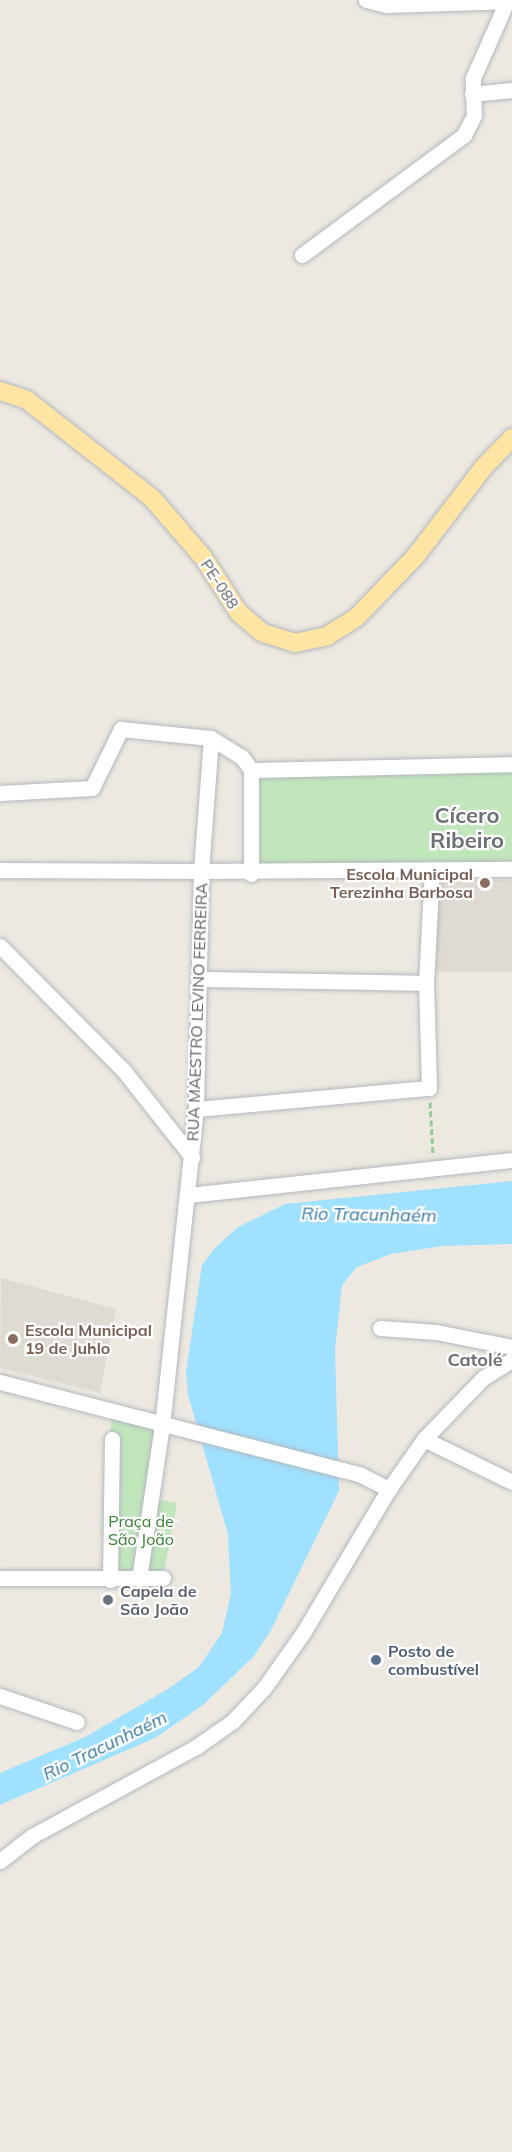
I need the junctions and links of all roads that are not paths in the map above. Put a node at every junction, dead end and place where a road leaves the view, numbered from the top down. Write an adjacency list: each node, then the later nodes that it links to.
1 (366, 0): 2 (street)
2 (509, 1): 4 (street)
3 (512, 90): 4 (street)
4 (472, 94): 5 (street)
5 (302, 255)
6 (0, 392): 7 (main road, PE-088)
7 (512, 438)
8 (211, 738): 10 (street); 11 (street); 15 (street)
9 (512, 764): 10 (street)
10 (251, 770): 16 (street)
11 (0, 793)
12 (432, 869): 13 (street, RUA MAESTRO LEVINO FERREIRA); 16 (street, RUA MAESTRO LEVINO FERREIRA); 19 (street)
13 (512, 869)
14 (0, 870): 15 (street)
15 (201, 871): 16 (street, RUA MAESTRO LEVINO FERREIRA); 18 (street, RUA MAESTRO LEVINO FERREIRA)
16 (251, 874)
17 (0, 946): 21 (street)
18 (199, 979): 19 (street); 20 (street, RUA MAESTRO LEVINO FERREIRA)
19 (426, 983): 20 (street)
20 (196, 1109): 21 (street, RUA MAESTRO LEVINO FERREIRA)
21 (192, 1157): 23 (street, RUA MAESTRO LEVINO FERREIRA)
22 (512, 1160): 23 (street)
23 (189, 1196): 28 (street, RUA MAESTRO LEVINO FERREIRA)
24 (380, 1328): 25 (street)
25 (512, 1347)
26 (512, 1360): 30 (street)
27 (0, 1382): 28 (street)
28 (169, 1427): 32 (street); 35 (street, RUA MAESTRO LEVINO FERREIRA)
29 (111, 1439): 36 (street)
30 (424, 1439): 31 (street); 32 (street)
31 (512, 1482)
32 (389, 1489): 39 (street)
33 (0, 1578): 36 (street)
34 (163, 1578): 35 (street)
35 (139, 1579): 36 (street)
36 (110, 1580)
37 (0, 1696): 38 (street)
38 (77, 1722)
39 (0, 1861)

